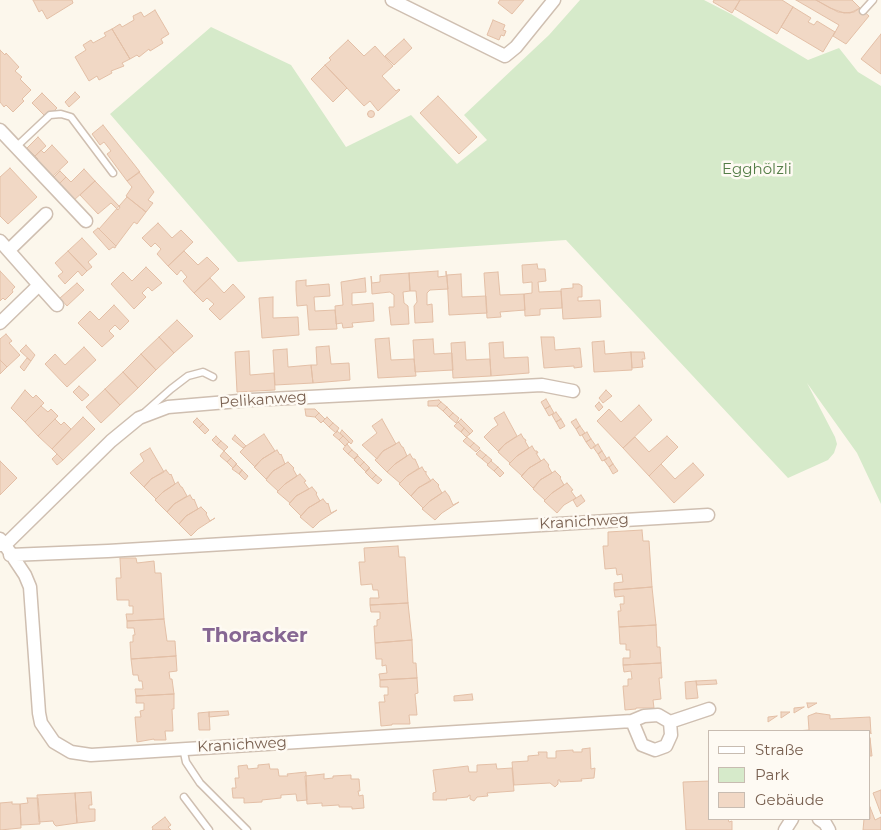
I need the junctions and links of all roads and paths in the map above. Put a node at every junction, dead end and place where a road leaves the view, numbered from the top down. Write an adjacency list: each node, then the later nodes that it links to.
1 (392, 0): 2 (street)
2 (554, 0)
3 (873, 0): 4 (lane)
4 (863, 11)
5 (0, 130): 6 (street)
6 (16, 147): 7 (lane); 9 (street)
7 (113, 173)
8 (46, 214): 10 (street)
9 (86, 221)
10 (4, 245): 11 (street)
11 (38, 285): 12 (street); 13 (street)
12 (57, 305)
13 (0, 323)
14 (213, 377): 16 (lane)
15 (573, 392): 16 (street, Pelikanweg)
16 (139, 418): 18 (street, Pelikanweg)
17 (708, 514): 18 (street, Kranichweg)
18 (4, 546): 22 (street, Kranichweg)
19 (709, 709): 21 (street)
20 (632, 721): 21 (street, Kranichweg); 21 (street); 22 (street, Kranichweg)
21 (670, 722)
22 (183, 748): 26 (lane)
23 (184, 796): 25 (lane)
24 (820, 820): 27 (street)
25 (210, 830)
26 (247, 830)
27 (829, 830)

